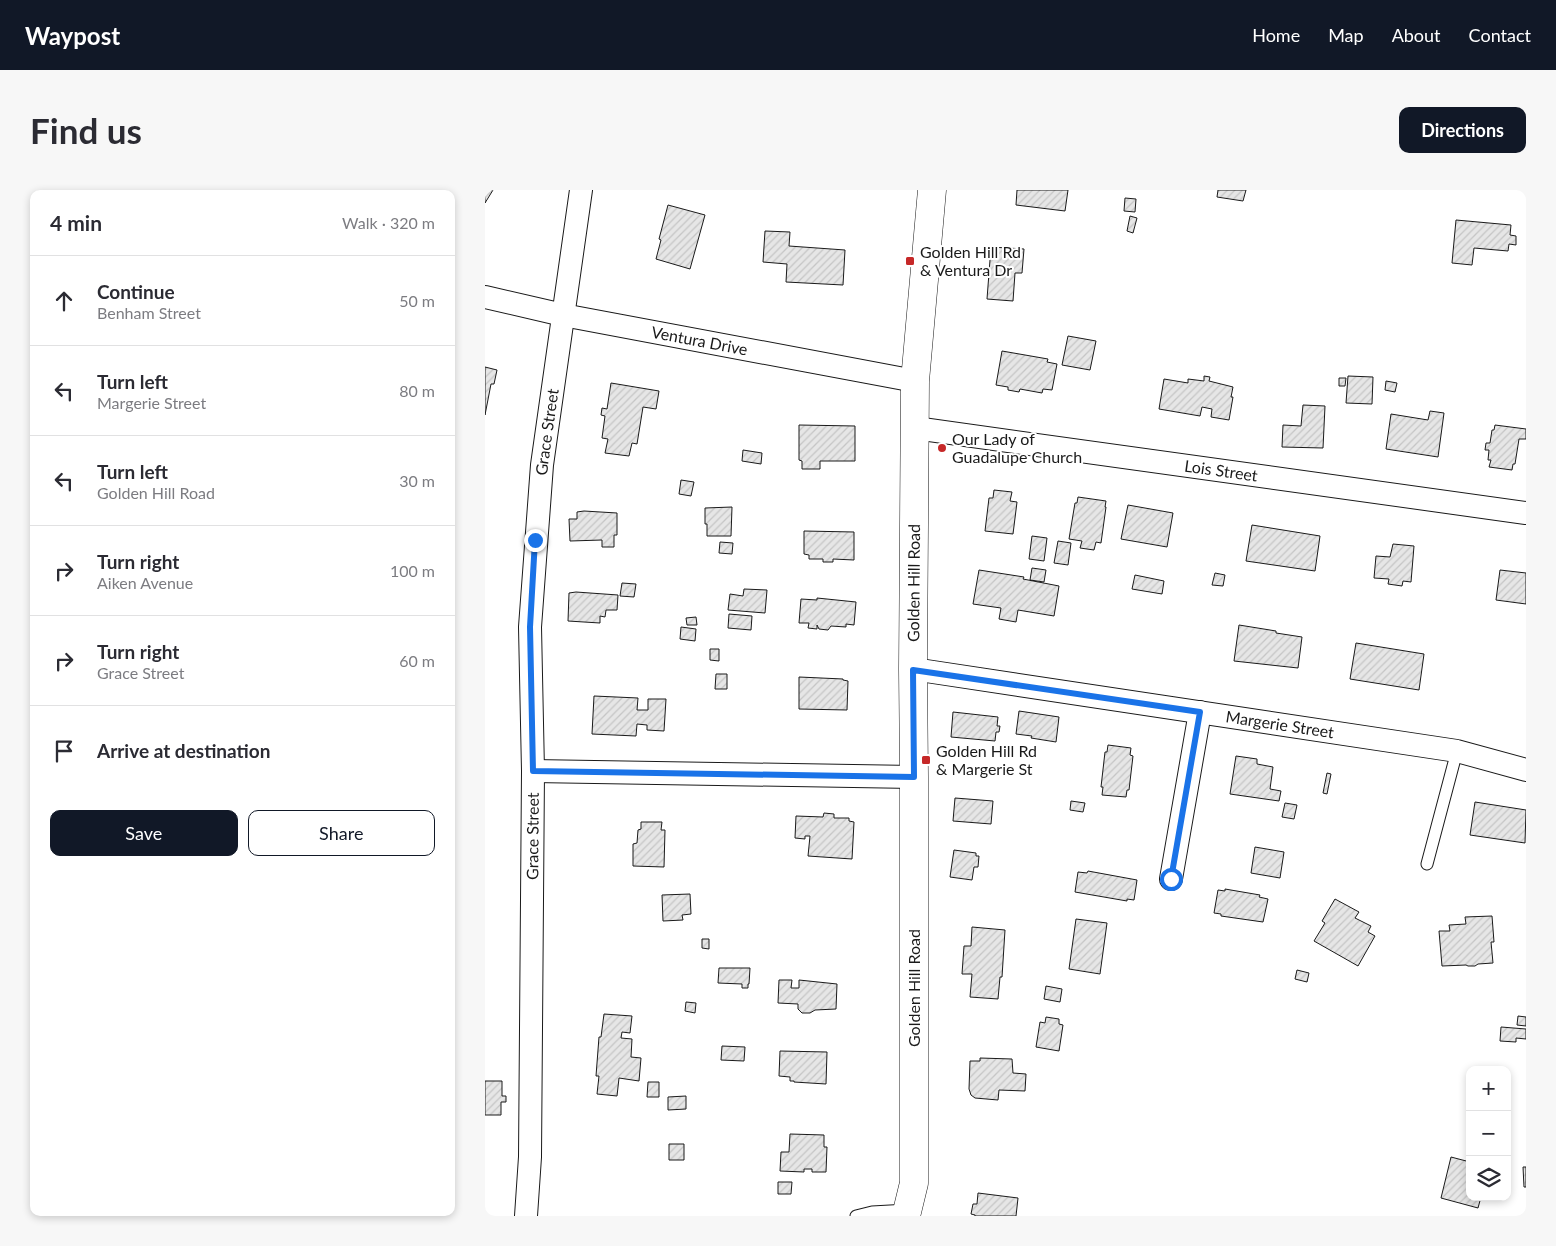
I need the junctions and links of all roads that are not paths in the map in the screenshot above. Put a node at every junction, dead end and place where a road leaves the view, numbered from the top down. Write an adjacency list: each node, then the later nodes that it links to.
1 (581, 190): 4 (street, Grace Street)
2 (932, 190): 5 (street, Golden Hill Road)
3 (485, 297): 4 (street, Ventura Drive)
4 (563, 316): 5 (street, Ventura Drive); 12 (street, Grace Street)
5 (915, 381): 6 (street, Golden Hill Road)
6 (915, 428): 7 (street, Lois Street); 8 (street, Golden Hill Road)
7 (1526, 513)
8 (913, 670): 9 (street, Margerie Street); 13 (street, Golden Hill Road)
9 (1200, 712): 10 (street, Margerie Street); 15 (street)
10 (1457, 750): 11 (street, Margerie Street); 14 (lane)
11 (1526, 770)
12 (533, 771): 13 (street); 17 (street, Grace Street)
13 (914, 777): 16 (street, Golden Hill Road)
14 (1427, 864)
15 (1171, 879)
16 (907, 1213): 18 (lane)
17 (526, 1216)
18 (856, 1216)

